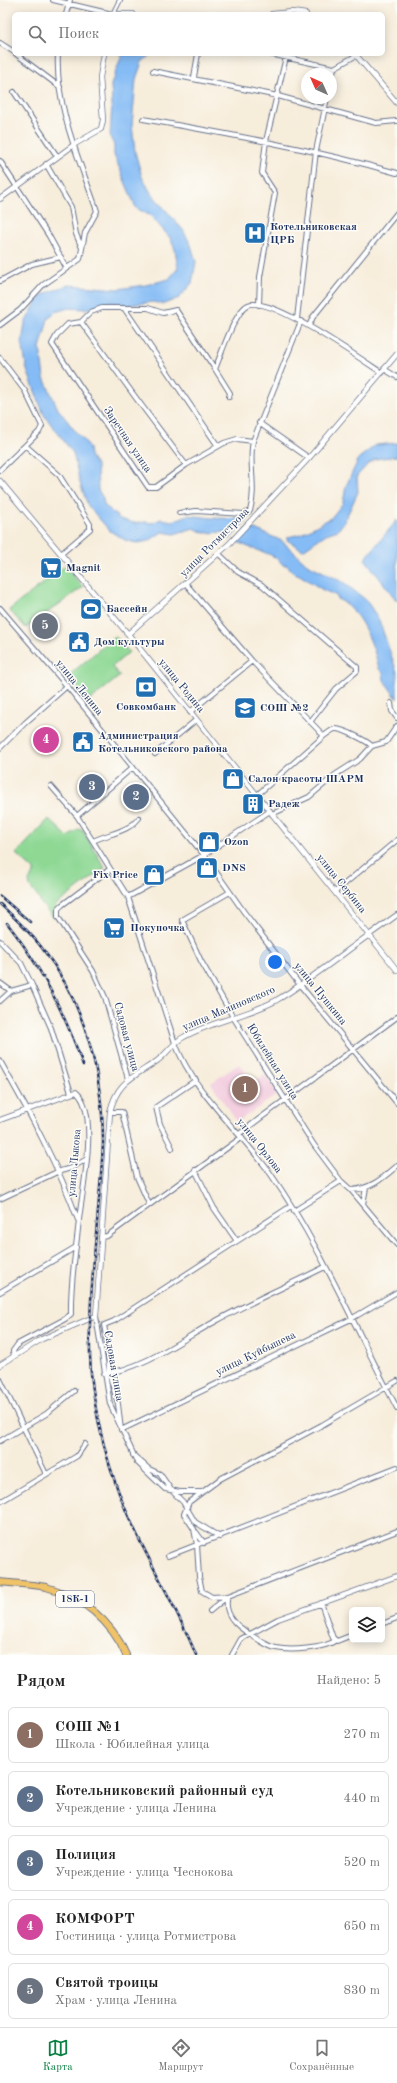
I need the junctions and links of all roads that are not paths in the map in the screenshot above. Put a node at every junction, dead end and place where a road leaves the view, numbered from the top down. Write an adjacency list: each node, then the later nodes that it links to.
1 (53, 0): 3 (street)
2 (120, 0): 6 (street)
3 (70, 2): 4 (street); 5 (street)
4 (67, 12)
5 (106, 12)
6 (114, 12)
7 (0, 43): 8 (street)
8 (12, 51)
9 (19, 56): 20 (street)
10 (58, 56): 20 (street)
11 (104, 56): 29 (street)
12 (198, 56): 19 (street)
13 (281, 56): 16 (street)
14 (354, 56): 17 (street)
15 (357, 56): 23 (street)
16 (286, 57): 17 (street); 22 (street)
17 (334, 68)
18 (153, 71): 19 (street)
19 (194, 78): 22 (street)
20 (60, 86): 29 (street)
21 (14, 92): 31 (street)
22 (278, 96): 25 (street); 28 (street)
23 (397, 103)
24 (326, 104): 25 (street)
25 (325, 109): 27 (street); 30 (street)
26 (142, 119): 28 (street)
27 (397, 121)
28 (266, 141): 30 (street); 42 (street)
29 (74, 144): 31 (street); 38 (street)
30 (316, 151): 34 (street); 44 (street)
31 (57, 156): 33 (street)
32 (0, 161): 35 (street)
33 (46, 164): 35 (street); 38 (street)
34 (397, 173)
35 (16, 186): 36 (street); 39 (street)
36 (0, 199)
37 (397, 213): 48 (street)
38 (82, 248): 40 (street)
39 (61, 257): 40 (street); 41 (street)
40 (66, 267): 47 (street)
41 (0, 281)
42 (258, 304): 44 (street); 51 (street)
43 (124, 308): 46 (street); 51 (street); 58 (street)
44 (297, 319): 45 (street)
45 (301, 321): 48 (street); 55 (street)
46 (82, 322): 60 (street); 60 (street, Заречная улица)
47 (0, 325)
48 (309, 326): 52 (street)
49 (397, 354): 52 (street, улица Ротмистрова)
50 (0, 358): 57 (street)
51 (215, 369): 54 (street)
52 (383, 371): 53 (street); 59 (street, улица Ротмистрова)
53 (397, 377)
54 (229, 397)
55 (259, 423): 56 (street); 59 (street)
56 (253, 441): 58 (street, Заречная улица); 63 (street)
57 (26, 446): 61 (street); 64 (street)
58 (218, 446): 60 (street, Заречная улица)
59 (309, 458): 65 (street, улица Ротмистрова)
60 (186, 465)
61 (0, 470)
62 (0, 481): 64 (street, улица Родина)
63 (179, 513)
64 (62, 554): 68 (street, улица Родина)
65 (219, 554): 66 (street, улица Ротмистрова); 75 (street)
66 (186, 584): 68 (street, улица Ротмистрова); 69 (street)
67 (0, 608): 70 (street, улица Ленина)
68 (128, 634): 72 (street, улица Родина)
69 (252, 661): 72 (street); 75 (street)
70 (67, 686): 79 (street); 81 (street, улица Ленина)
71 (391, 703): 73 (street)
72 (190, 712): 74 (street, улица Родина)
73 (397, 718)
74 (196, 720): 80 (street); 83 (street, улица Родина)
75 (310, 722): 77 (street)
76 (397, 726): 78 (street)
77 (324, 736): 78 (street); 83 (street)
78 (372, 746): 84 (street)
79 (0, 748)
80 (155, 754)
81 (133, 767): 85 (street); 89 (street, улица Ленина)
82 (51, 786): 85 (street, улица Орлова)
83 (257, 795): 84 (street, улица Родина)
84 (271, 812): 89 (street); 92 (street, улица Сербина)
85 (77, 816): 88 (street, улица Орлова)
86 (139, 818): 88 (street)
87 (397, 840): 92 (street)
88 (93, 841): 90 (street, улица Орлова)
89 (204, 855): 91 (street, улица Пушкина); 93 (street)
90 (110, 869): 93 (street, улица Орлова); 108 (street, Садовая улица)
91 (230, 892): 100 (street, улица Пушкина); 104 (street, Юбилейная улица)
92 (335, 892): 95 (street, улица Сербина)
93 (128, 897): 105 (street, улица Орлова)
94 (397, 915): 95 (street, улица Малиновского)
95 (369, 935): 97 (street, улица Сербина); 100 (street, улица Малиновского)
96 (0, 941): 99 (street, улица Лыкова)
97 (397, 970)
98 (0, 984): 101 (street)
99 (32, 985): 101 (street); 110 (street, улица Лыкова)
100 (300, 985): 104 (street, улица Малиновского); 106 (street, улица Пушкина)
101 (11, 990): 102 (street)
102 (0, 1001)
103 (397, 1017): 106 (street)
104 (234, 1018): 105 (street, улица Малиновского); 111 (street, Юбилейная улица)
105 (176, 1043): 108 (street, улица Малиновского); 109 (street, улица Орлова)
106 (354, 1050): 111 (street); 112 (street, улица Пушкина)
107 (0, 1061): 113 (street)
108 (128, 1079): 114 (street, Садовая улица)
109 (196, 1080): 116 (street, улица Орлова); 117 (street)
110 (72, 1093): 113 (street); 118 (street, улица Лыкова)
111 (286, 1100): 116 (street); 122 (street, Юбилейная улица)
112 (397, 1103)
113 (27, 1109): 115 (street); 121 (street)
114 (110, 1112): 126 (street); 131 (street, Садовая улица)
115 (0, 1120)
116 (240, 1136): 120 (street); 128 (street, улица Орлова)
117 (172, 1148)
118 (87, 1159): 121 (street); 130 (street, улица Лыкова)
119 (397, 1166): 123 (street)
120 (195, 1170): 126 (street); 132 (street)
121 (57, 1172): 125 (street); 130 (street)
122 (340, 1181): 124 (street, Юбилейная улица); 129 (street)
123 (366, 1188): 124 (street); 127 (street)
124 (351, 1190): 127 (street, Юбилейная улица)
125 (0, 1199)
126 (149, 1204): 131 (street)
127 (363, 1204): 133 (street, Юбилейная улица)
128 (291, 1206): 129 (street, улица Орлова); 132 (street)
129 (294, 1211): 135 (street, улица Орлова)
130 (78, 1220): 134 (street, улица Лыкова)
131 (101, 1237): 138 (street, Садовая улица)
132 (237, 1242): 142 (street, Садовая улица)
133 (397, 1245)
134 (76, 1247): 136 (street); 140 (street, улица Лыкова)
135 (325, 1267): 139 (street, улица Орлова); 142 (street)
136 (0, 1292)
137 (397, 1292): 139 (street, улица Куйбышева)
138 (96, 1316): 140 (street, Садовая улица); 143 (street, Садовая улица)
139 (351, 1319): 146 (street, улица Орлова); 150 (street, улица Куйбышева)
140 (14, 1356): 141 (street, Садовая улица)
141 (0, 1365)
142 (109, 1373): 143 (street); 150 (street, Садовая улица)
143 (104, 1374): 150 (street, Садовая улица)
144 (0, 1379): 149 (street)
145 (397, 1381): 146 (street)
146 (386, 1387): 148 (street, улица Орлова); 157 (street)
147 (74, 1391): 149 (street)
148 (397, 1408)
149 (22, 1428): 151 (street); 155 (street)
150 (121, 1430): 153 (street)
151 (0, 1441)
152 (85, 1444): 155 (street)
153 (132, 1453): 156 (street); 156 (street)
154 (397, 1467): 162 (street)
155 (46, 1474): 158 (street)
156 (170, 1490): 157 (street); 159 (street)
157 (202, 1492): 159 (street)
158 (0, 1502)
159 (186, 1506): 160 (street); 162 (street)
160 (194, 1529): 163 (street); 164 (street)
161 (397, 1531): 168 (street)
162 (220, 1537): 163 (street)
163 (204, 1543): 164 (street)
164 (197, 1545): 165 (street); 168 (street)
165 (168, 1556)
166 (397, 1576): 169 (street)
167 (0, 1582): 176 (main road, 18К-1)
168 (228, 1596): 170 (street); 173 (street)
169 (321, 1603): 173 (street); 175 (street)
170 (210, 1611)
171 (397, 1618): 172 (street)
172 (385, 1623)
173 (246, 1635): 175 (street); 177 (street)
174 (349, 1636): 175 (street)
175 (336, 1640)
176 (126, 1655)
177 (232, 1655)

